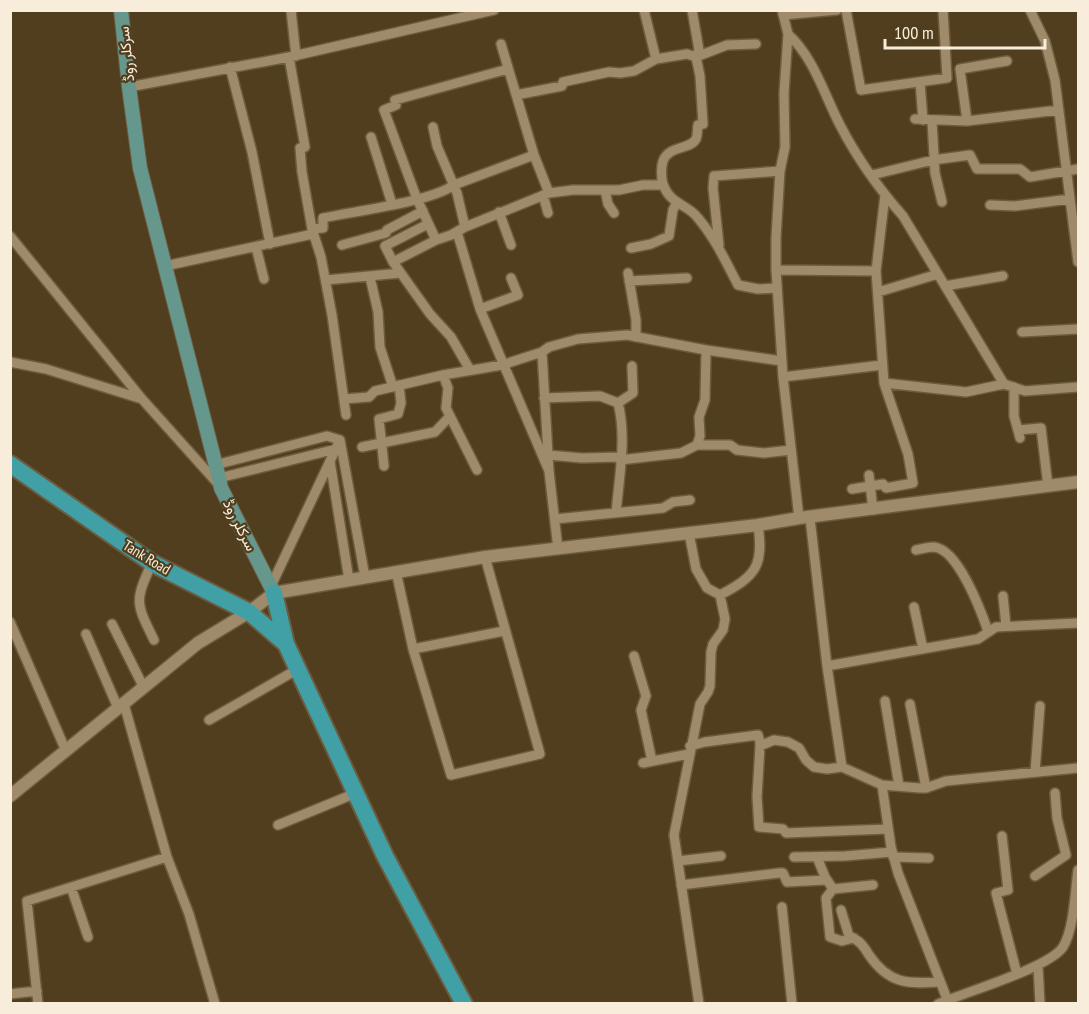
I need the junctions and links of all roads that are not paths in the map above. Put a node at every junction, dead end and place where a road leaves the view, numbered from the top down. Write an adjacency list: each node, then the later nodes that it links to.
1 (121, 10): 21 (main road, سرکلر روڈ)
2 (291, 10): 14 (street)
3 (494, 10): 14 (street)
4 (644, 10): 16 (street)
5 (692, 10): 15 (street)
6 (837, 10): 10 (street)
7 (846, 10): 20 (street)
8 (943, 10): 20 (street)
9 (1030, 10): 23 (street)
10 (783, 13): 11 (street)
11 (788, 34): 32 (street); 33 (street)
12 (501, 44): 19 (street)
13 (756, 44): 15 (street)
14 (293, 57): 18 (street); 51 (street)
15 (696, 57): 16 (street); 35 (street)
16 (656, 59): 22 (street)
17 (1007, 61): 25 (street)
18 (230, 67): 21 (street); 54 (street)
19 (508, 69): 22 (street); 39 (street)
20 (920, 82): 24 (street)
21 (129, 87): 62 (main road, سرکلر روڈ)
22 (516, 95): 28 (street)
23 (1059, 110): 25 (street); 31 (street)
24 (923, 120): 25 (street); 29 (street)
25 (967, 121)
26 (433, 128): 34 (street)
27 (371, 137): 42 (street)
28 (534, 155): 34 (street); 37 (street)
29 (933, 160): 31 (street); 33 (street); 41 (street)
30 (1078, 169): 31 (street)
31 (1067, 170): 40 (street)
32 (780, 171): 59 (street); 63 (street)
33 (872, 175): 38 (street)
34 (454, 185): 39 (street); 50 (street)
35 (663, 185): 36 (street); 43 (street)
36 (605, 190): 37 (street); 48 (street)
37 (546, 194): 46 (street); 47 (street)
38 (885, 195): 64 (street); 66 (street)
39 (417, 199): 42 (street); 45 (street)
40 (1070, 199): 44 (street); 61 (street)
41 (942, 202)
42 (392, 204): 51 (street)
43 (676, 204): 58 (street); 59 (street)
44 (990, 205)
45 (423, 211): 49 (street); 55 (street)
46 (500, 212): 50 (street); 56 (street)
47 (548, 213)
48 (614, 213)
49 (428, 224): 53 (street); 60 (street)
50 (461, 230): 53 (street); 76 (street)
51 (313, 231): 54 (street); 72 (street)
52 (10, 236): 96 (street)
53 (436, 240): 60 (street)
54 (270, 244): 57 (street)
55 (342, 245)
56 (511, 245)
57 (256, 247): 62 (street); 71 (street)
58 (631, 248)
59 (719, 248): 74 (street)
60 (393, 262): 65 (street)
61 (1078, 262)
62 (165, 266): 114 (main road, سرکلر روڈ)
63 (776, 270): 64 (street); 74 (street)
64 (876, 271): 75 (street)
65 (401, 273): 68 (street); 87 (street)
66 (938, 274): 73 (street); 75 (street)
67 (1003, 276): 73 (street)
68 (370, 277): 72 (street); 92 (street)
69 (511, 278): 76 (street)
70 (687, 278): 79 (street)
71 (264, 279)
72 (326, 280): 97 (street)
73 (945, 286): 91 (street)
74 (777, 288): 82 (street)
75 (878, 292): 85 (street)
76 (480, 309): 84 (street)
77 (1078, 329): 78 (street)
78 (1022, 332)
79 (636, 337): 80 (street); 81 (street)
80 (706, 350): 82 (street); 103 (street)
81 (542, 352): 84 (street); 95 (street)
82 (782, 361): 89 (street)
83 (10, 362): 96 (street)
84 (502, 365): 87 (street); 112 (street)
85 (882, 365): 89 (street); 90 (street)
86 (632, 366): 98 (street)
87 (470, 370): 88 (street)
88 (442, 375): 92 (street); 100 (street)
89 (783, 377): 105 (street)
90 (884, 383): 91 (street); 116 (street)
91 (1004, 384): 93 (street)
92 (396, 386): 97 (street); 101 (street)
93 (1014, 387): 94 (street); 118 (street)
94 (1078, 387)
95 (544, 398): 98 (street); 106 (street)
96 (142, 399): 114 (street)
97 (344, 399): 99 (street)
98 (618, 403): 107 (street)
99 (346, 415)
100 (450, 416): 101 (street); 111 (street)
101 (381, 443): 104 (street); 110 (street)
102 (338, 444): 108 (street); 114 (street); 114 (street); 133 (street)
103 (697, 445): 105 (street); 107 (street)
104 (362, 447)
105 (791, 450): 124 (street)
106 (548, 455): 107 (street); 112 (street)
107 (620, 458): 123 (street)
108 (330, 461): 134 (street); 135 (street)
109 (10, 464): 131 (highway, Tank Road)
110 (384, 466)
111 (477, 470)
112 (549, 471): 125 (street)
113 (869, 475): 117 (street)
114 (218, 477): 135 (main road, سرکلر روڈ)
115 (1078, 482): 118 (main road)
116 (904, 484): 117 (street); 121 (street)
117 (870, 486): 119 (street); 122 (street)
118 (1048, 486): 121 (main road)
119 (852, 489)
120 (690, 501): 123 (street)
121 (907, 505): 122 (main road)
122 (873, 510): 124 (main road)
123 (616, 513): 125 (street)
124 (804, 518): 126 (main road); 152 (street)
125 (555, 519): 128 (street)
126 (758, 525): 127 (main road); 136 (street)
127 (689, 533): 128 (main road); 136 (street)
128 (558, 549): 130 (main road)
129 (916, 550): 145 (street)
130 (485, 557): 132 (main road); 144 (street)
131 (152, 563): 139 (highway, Tank Road); 147 (street)
132 (396, 571): 133 (main road); 149 (street)
133 (365, 577): 134 (main road)
134 (349, 580): 135 (main road)
135 (272, 590): 139 (main road); 148 (highway, سرکلر روڈ)
136 (720, 595): 161 (street)
137 (1003, 596): 143 (street)
138 (915, 607): 150 (street)
139 (249, 612): 148 (highway, Tank Road); 154 (main road)
140 (10, 622): 162 (street)
141 (1078, 623): 143 (street)
142 (112, 624): 154 (street)
143 (1006, 626): 145 (street)
144 (504, 631): 149 (street); 149 (street)
145 (988, 631): 150 (street)
146 (86, 634): 157 (street)
147 (154, 640)
148 (286, 644): 153 (highway, سرکلر روڈ)
149 (413, 649)
150 (923, 649): 152 (street)
151 (634, 656): 161 (street)
152 (828, 666): 163 (street)
153 (298, 669): 159 (street); 169 (highway, سرکلر روڈ)
154 (144, 688): 157 (main road)
155 (885, 701): 167 (street)
156 (910, 704): 168 (street)
157 (121, 706): 162 (main road); 179 (street)
158 (1040, 706): 165 (street)
159 (209, 720)
160 (760, 746): 161 (street); 163 (street); 173 (street)
161 (690, 750): 183 (street)
162 (66, 751): 171 (main road)
163 (842, 767): 166 (street)
164 (1078, 768): 165 (street)
165 (1035, 772): 168 (street)
166 (882, 785): 167 (street); 173 (street)
167 (899, 786): 168 (street)
168 (926, 788)
169 (356, 793): 172 (street); 204 (highway, سرکلر روڈ)
170 (1055, 793): 176 (street)
171 (10, 796)
172 (278, 825)
173 (888, 829): 175 (street)
174 (1002, 836): 197 (street)
175 (893, 854): 181 (street); 182 (street); 198 (street)
176 (1066, 855): 177 (street); 185 (street)
177 (1078, 855)
178 (721, 856): 183 (street)
179 (168, 857): 189 (street); 203 (street)
180 (794, 857): 181 (street)
181 (818, 857): 186 (street)
182 (930, 858)
183 (678, 861): 187 (street)
184 (1078, 870): 193 (street)
185 (1035, 876)
186 (826, 879): 187 (street); 190 (street)
187 (681, 885): 205 (street)
188 (873, 885): 190 (street)
189 (71, 887): 194 (street); 199 (street)
190 (833, 889): 195 (street)
191 (782, 907): 206 (street)
192 (841, 910): 195 (street)
193 (1074, 934): 196 (street)
194 (88, 937)
195 (854, 938): 198 (street)
196 (1038, 966): 197 (street); 208 (street)
197 (1017, 974): 201 (street)
198 (940, 982): 201 (street)
199 (37, 991): 200 (street); 202 (street)
200 (10, 994)
201 (948, 1001): 207 (street)
202 (38, 1004)
203 (215, 1004)
204 (464, 1004)
205 (699, 1004)
206 (792, 1004)
207 (938, 1004)
208 (1040, 1004)

